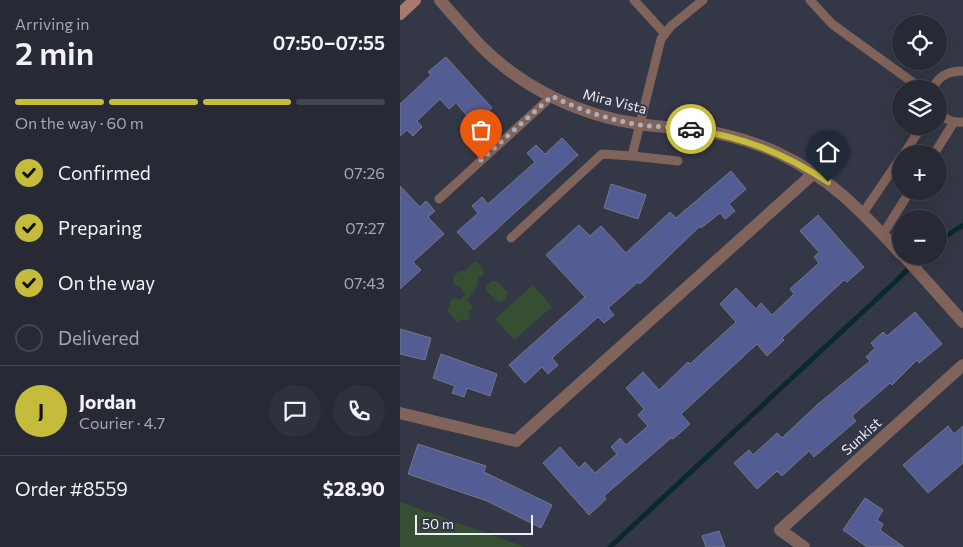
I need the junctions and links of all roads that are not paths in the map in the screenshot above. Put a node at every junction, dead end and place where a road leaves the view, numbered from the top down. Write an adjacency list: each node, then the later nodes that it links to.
1 (415, 0): 6 (main road)
2 (440, 0): 11 (street, Mira Vista)
3 (634, 0): 7 (lane)
4 (703, 0): 7 (lane)
5 (814, 1): 9 (lane)
6 (400, 14)
7 (665, 34): 13 (lane)
8 (963, 71): 10 (lane)
9 (910, 80)
10 (938, 80)
11 (552, 96): 13 (street, Mira Vista); 19 (lane)
12 (959, 122): 14 (lane)
13 (640, 124): 15 (lane); 18 (street, Mira Vista)
14 (941, 145)
15 (632, 156): 16 (lane); 23 (lane)
16 (678, 161)
17 (892, 170): 21 (lane)
18 (814, 174): 21 (street, Mira Vista); 28 (street)
19 (439, 199)
20 (904, 200): 22 (lane)
21 (863, 213): 22 (street, Mira Vista)
22 (883, 234): 24 (street, Mira Vista)
23 (511, 238)
24 (892, 244)
25 (911, 265): 26 (street, Mira Vista)
26 (963, 322)
27 (963, 364): 29 (street, Sunkist)
28 (400, 413)
29 (804, 547)

